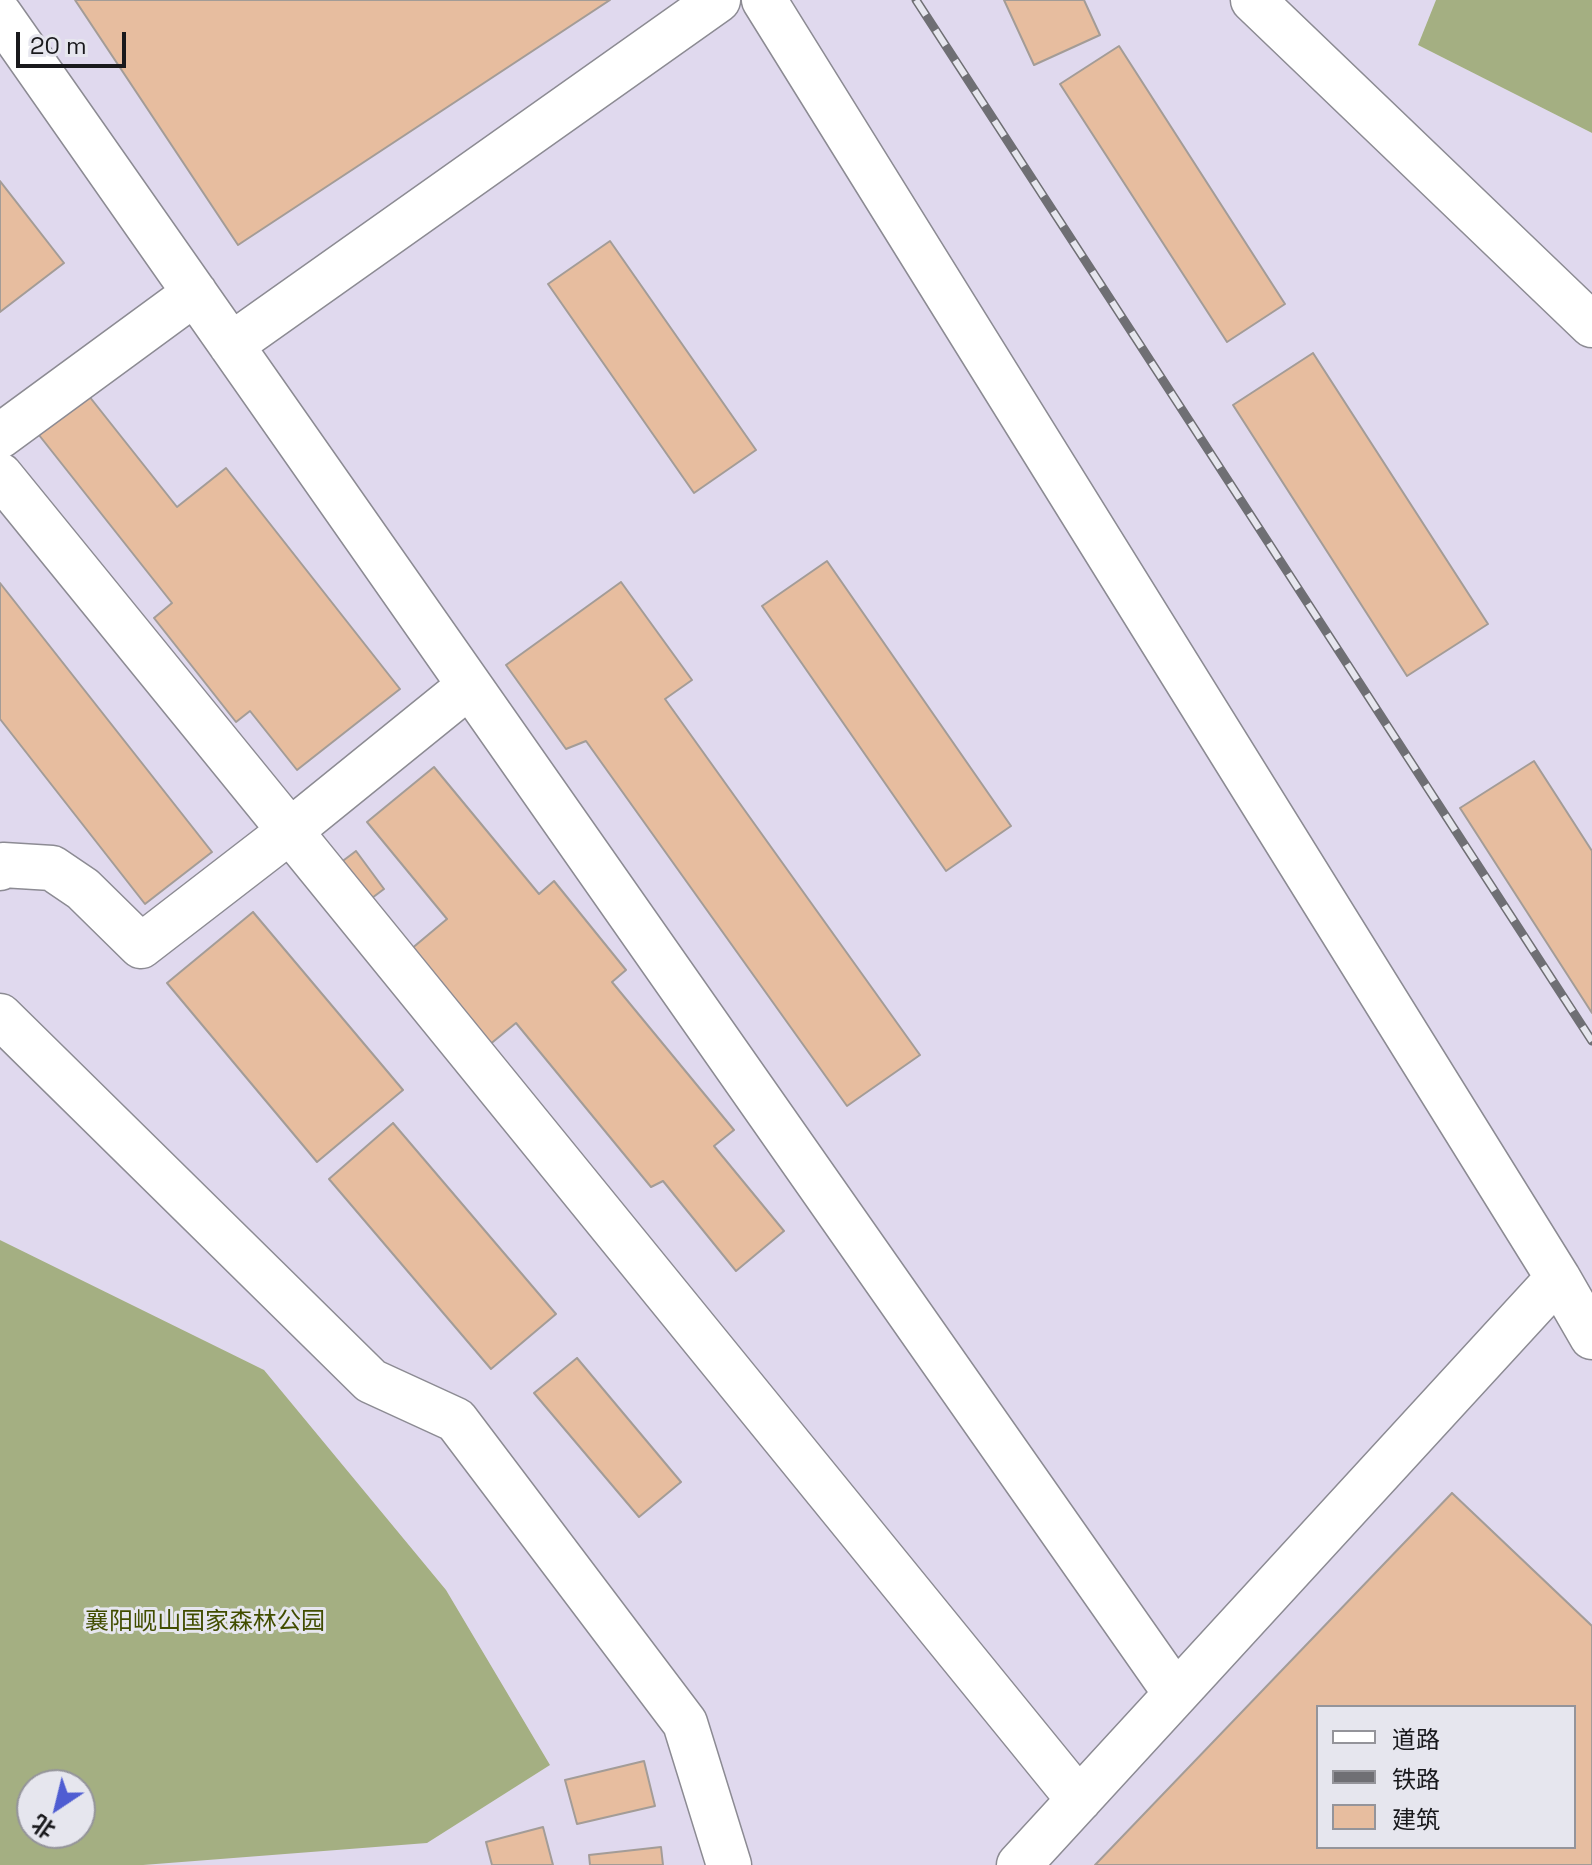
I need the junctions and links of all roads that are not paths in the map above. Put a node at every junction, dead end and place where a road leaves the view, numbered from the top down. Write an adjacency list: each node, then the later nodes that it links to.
1 (718, 0): 7 (lane)
2 (764, 0): 14 (lane)
3 (1253, 0): 6 (lane)
4 (0, 15): 5 (lane)
5 (195, 293): 7 (lane); 8 (lane)
6 (1592, 325)
7 (231, 345): 10 (lane)
8 (0, 436)
9 (0, 475): 11 (lane)
10 (469, 686): 11 (lane); 16 (lane)
11 (290, 831): 12 (lane); 17 (lane)
12 (0, 868)
13 (0, 1016): 18 (lane)
14 (1558, 1278): 15 (lane); 16 (lane)
15 (1592, 1337)
16 (1176, 1694): 17 (lane)
17 (1079, 1800): 19 (lane)
18 (729, 1865)
19 (1019, 1865)

